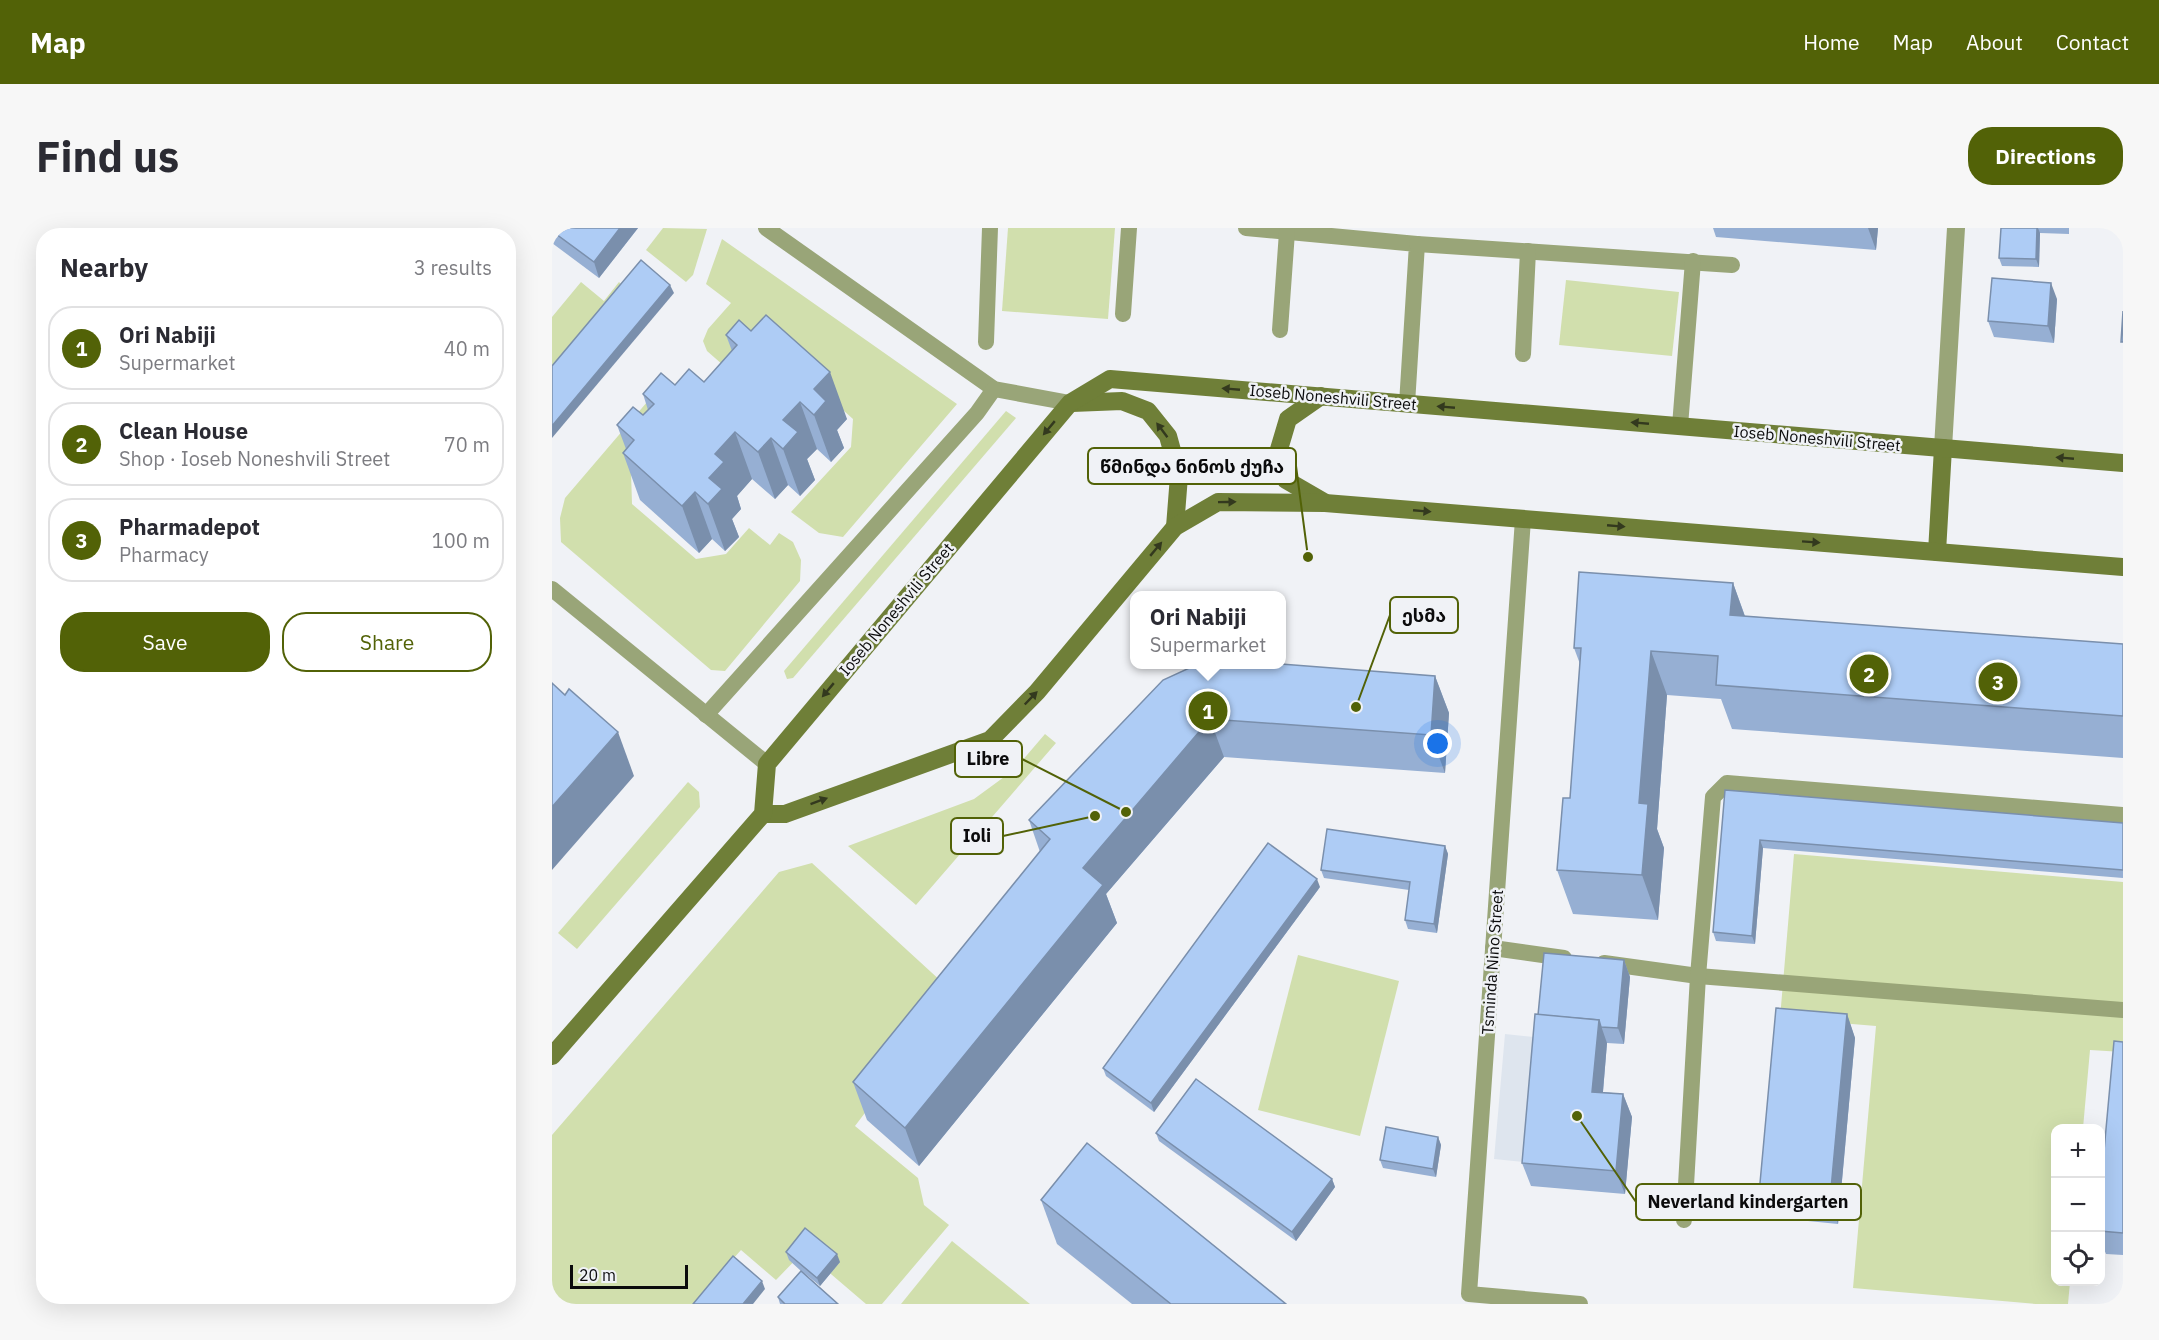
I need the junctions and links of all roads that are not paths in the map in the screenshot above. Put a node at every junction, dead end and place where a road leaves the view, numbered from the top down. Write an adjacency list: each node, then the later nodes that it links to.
1 (766, 228): 15 (lane)
2 (990, 228): 13 (lane)
3 (1129, 228): 11 (lane)
4 (1246, 228): 6 (lane)
5 (1956, 228): 20 (street)
6 (1287, 232): 7 (lane); 12 (lane)
7 (1417, 244): 8 (lane); 18 (lane)
8 (1528, 251): 9 (lane); 14 (lane)
9 (1693, 261): 10 (lane); 19 (lane)
10 (1732, 265)
11 (1123, 315)
12 (1280, 330)
13 (986, 342)
14 (1523, 354)
15 (994, 389): 17 (lane); 28 (lane)
16 (1321, 396): 17 (street, Ioseb Noneshvili Street, one-way to 17); 18 (street, Ioseb Noneshvili Street); 22 (street)
17 (1070, 403): 24 (street, one-way to 17); 29 (street, Ioseb Noneshvili Street, one-way to 29)
18 (1407, 404): 19 (street, Ioseb Noneshvili Street, one-way to 18)
19 (1680, 426): 20 (street, Ioseb Noneshvili Street)
20 (1943, 448): 21 (street, Ioseb Noneshvili Street, one-way to 20); 25 (street)
21 (2123, 463)
22 (1325, 503): 23 (street, one-way to 23); 24 (street, one-way to 22)
23 (1523, 519): 25 (street, one-way to 25); 32 (lane, Tsminda Nino Street)
24 (1175, 527): 30 (street, one-way to 24)
25 (1937, 552): 26 (street)
26 (2123, 567)
27 (552, 589): 28 (lane)
28 (706, 715): 29 (lane)
29 (767, 764): 30 (street)
30 (763, 814): 35 (street)
31 (2123, 814): 33 (lane)
32 (1493, 948): 33 (lane); 37 (lane, Tsminda Nino Street)
33 (1698, 976): 34 (lane); 36 (lane)
34 (2123, 1010)
35 (552, 1056)
36 (1684, 1220)
37 (1580, 1304)

